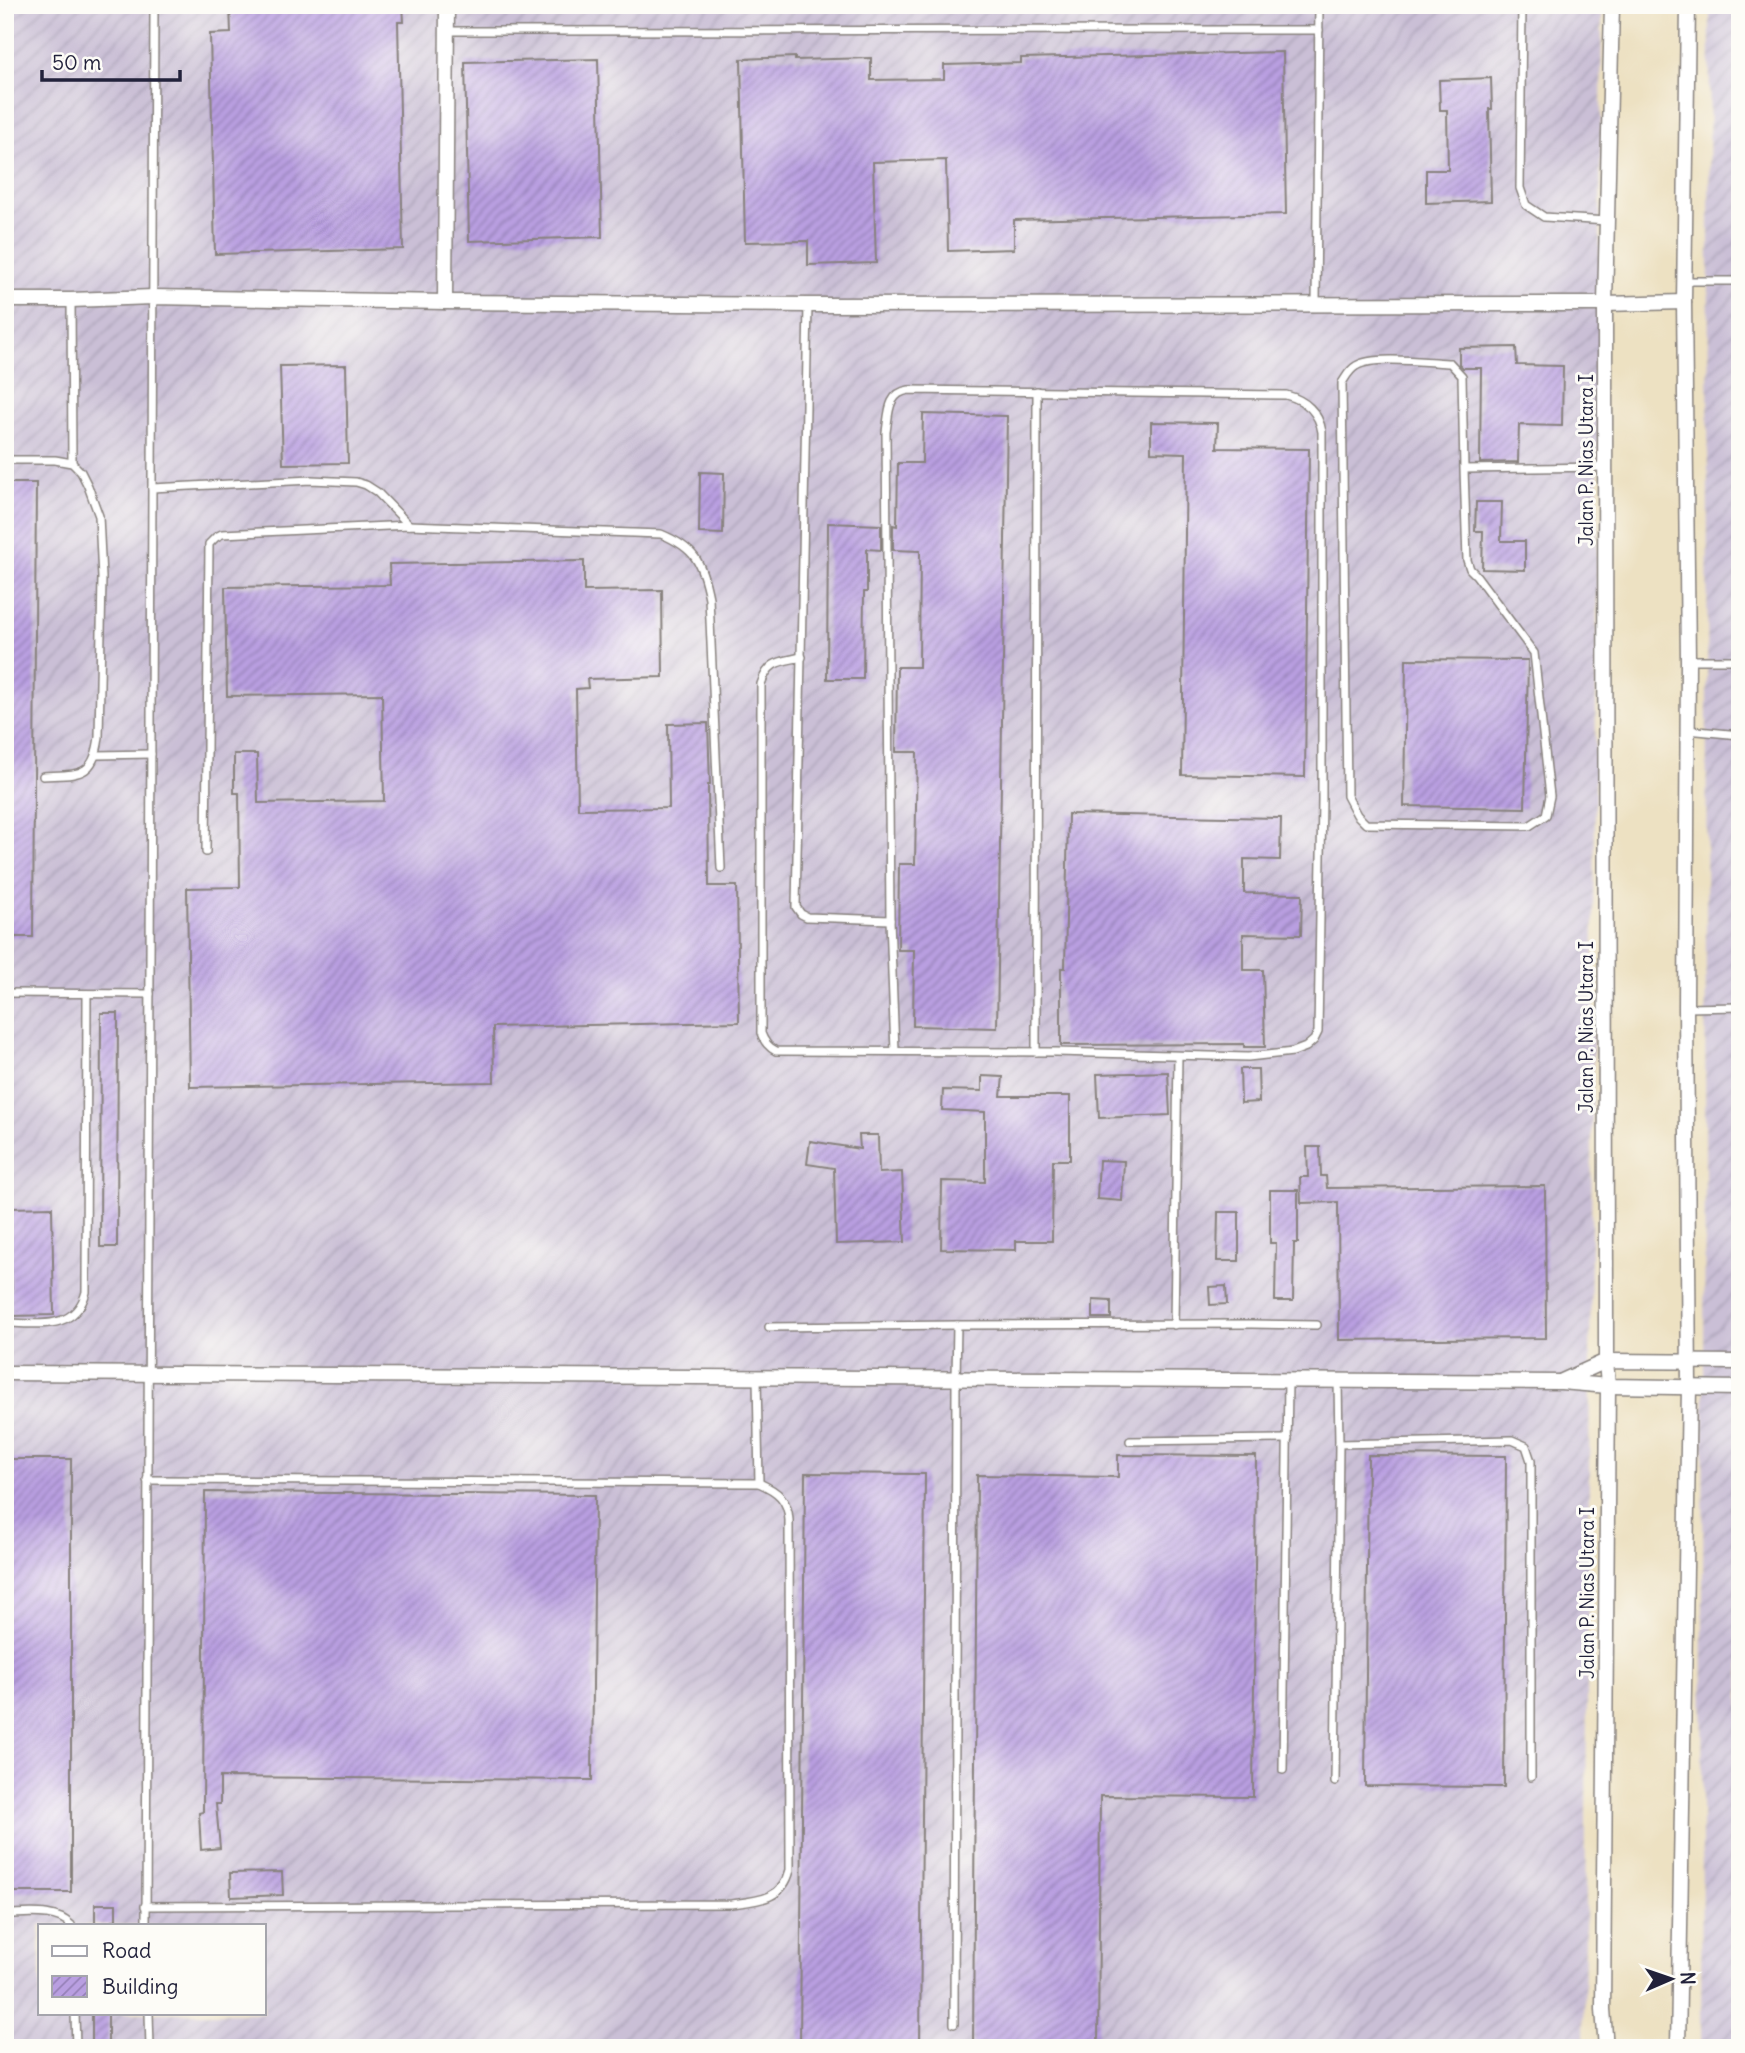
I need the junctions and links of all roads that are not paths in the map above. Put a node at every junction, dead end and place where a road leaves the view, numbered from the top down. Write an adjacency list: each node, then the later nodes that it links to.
1 (154, 5): 12 (lane)
2 (447, 5): 8 (street)
3 (1320, 5): 7 (lane)
4 (1522, 5): 9 (lane)
5 (1612, 5): 9 (street, Jalan P. Nias Utara I)
6 (1688, 5): 10 (street)
7 (1319, 30): 8 (lane); 19 (lane)
8 (447, 31): 15 (street)
9 (1607, 221): 17 (street, Jalan P. Nias Utara I)
10 (1684, 281): 11 (lane); 16 (street)
11 (1740, 281)
12 (153, 297): 14 (street); 15 (street); 25 (lane)
13 (5, 300): 14 (street)
14 (71, 300): 22 (lane)
15 (445, 302): 18 (street)
16 (1684, 302): 17 (street); 28 (street)
17 (1605, 304): 19 (street); 23 (street, Jalan P. Nias Utara I)
18 (808, 305): 19 (street); 27 (lane)
19 (1315, 305)
20 (1037, 391): 37 (lane); 44 (lane); 45 (lane)
21 (5, 460): 22 (lane)
22 (72, 463): 33 (lane)
23 (1605, 467): 24 (lane); 51 (street, Jalan P. Nias Utara I)
24 (1464, 469): 24 (lane)
25 (152, 488): 26 (lane); 32 (lane)
26 (409, 525): 35 (lane); 36 (lane)
27 (802, 657): 37 (lane); 43 (lane)
28 (1688, 660): 29 (lane); 30 (street)
29 (1740, 660)
30 (1686, 730): 31 (lane); 42 (street)
31 (1740, 735)
32 (151, 754): 33 (lane); 39 (lane)
33 (97, 755): 34 (lane)
34 (43, 776)
35 (206, 852)
36 (721, 869)
37 (890, 920): 43 (lane)
38 (5, 993): 40 (lane)
39 (150, 993): 40 (lane); 55 (lane)
40 (87, 994): 46 (lane)
41 (1740, 1007): 42 (lane)
42 (1686, 1008): 52 (street)
43 (895, 1051): 44 (lane)
44 (1036, 1052): 45 (lane)
45 (1178, 1056): 48 (lane)
46 (5, 1323)
47 (957, 1325): 48 (lane); 50 (lane); 57 (lane)
48 (1174, 1325): 49 (lane)
49 (1317, 1325)
50 (769, 1327)
51 (1606, 1361): 52 (street); 60 (street); 61 (street, Jalan P. Nias Utara I)
52 (1688, 1362): 53 (street); 62 (street)
53 (1740, 1362)
54 (5, 1373): 55 (street)
55 (148, 1374): 56 (street); 67 (lane)
56 (757, 1377): 57 (street); 68 (lane)
57 (956, 1378): 58 (street); 78 (lane)
58 (1288, 1380): 59 (street); 64 (lane)
59 (1338, 1380): 60 (street); 66 (lane)
60 (1561, 1382): 61 (street)
61 (1608, 1386): 62 (street); 81 (street, Jalan P. Nias Utara I)
62 (1689, 1387): 63 (street); 82 (street)
63 (1740, 1388)
64 (1288, 1439): 65 (lane); 69 (lane)
65 (1130, 1441)
66 (1339, 1444): 70 (lane); 71 (lane)
67 (147, 1480): 68 (lane); 72 (lane)
68 (759, 1483): 72 (lane)
69 (1283, 1770)
70 (1531, 1777)
71 (1335, 1783)
72 (145, 1906): 75 (lane)
73 (5, 1914): 74 (lane)
74 (70, 1924)
75 (146, 1924)
76 (75, 2014): 79 (lane)
77 (149, 2014): 80 (lane)
78 (954, 2024)
79 (76, 2048)
80 (150, 2048)
81 (1606, 2048)
82 (1678, 2048)

